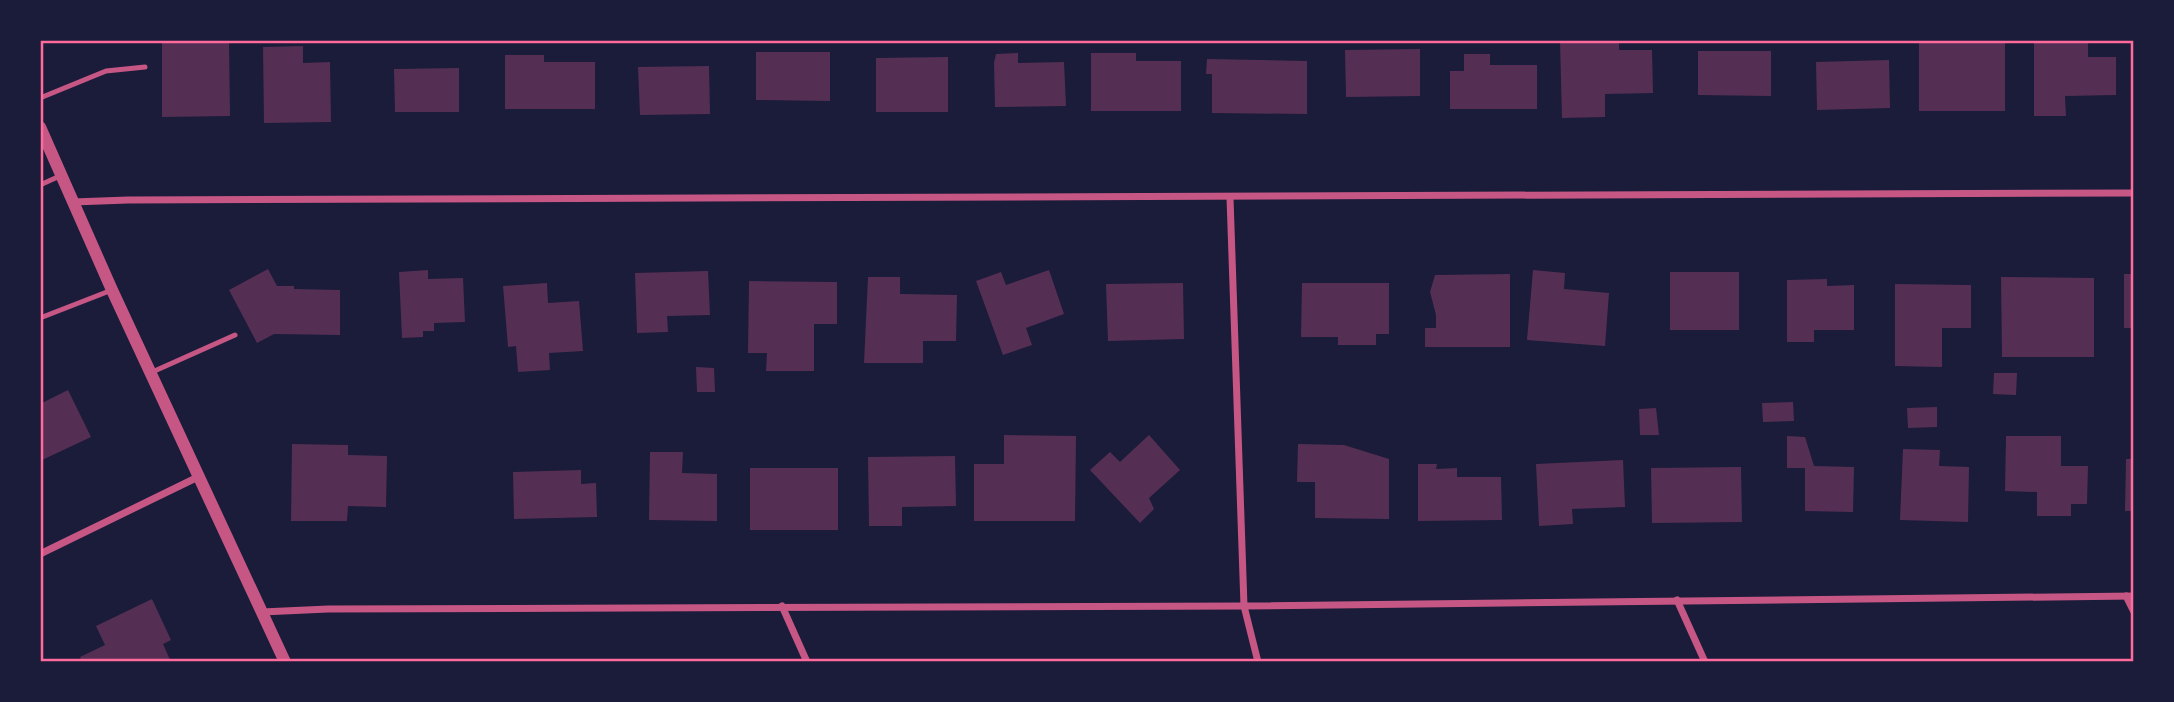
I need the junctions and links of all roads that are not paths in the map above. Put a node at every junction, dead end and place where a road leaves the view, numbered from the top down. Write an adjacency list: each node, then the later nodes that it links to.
1 (145, 67): 2 (lane)
2 (40, 98)
3 (40, 127): 4 (street)
4 (62, 175): 5 (lane); 8 (street)
5 (40, 185)
6 (2134, 193): 7 (street)
7 (1230, 198): 8 (street); 18 (street)
8 (73, 202): 9 (street)
9 (112, 290): 10 (lane); 12 (street)
10 (40, 318)
11 (236, 335): 12 (lane)
12 (150, 373): 13 (street)
13 (198, 477): 14 (street); 19 (street)
14 (40, 554)
15 (2130, 596): 16 (street); 20 (street)
16 (1677, 600): 18 (street); 24 (street)
17 (782, 606): 18 (street); 19 (street); 22 (street)
18 (1244, 606): 23 (street)
19 (261, 612): 21 (street)
20 (2134, 612)
21 (285, 662)
22 (807, 662)
23 (1258, 662)
24 (1705, 662)

